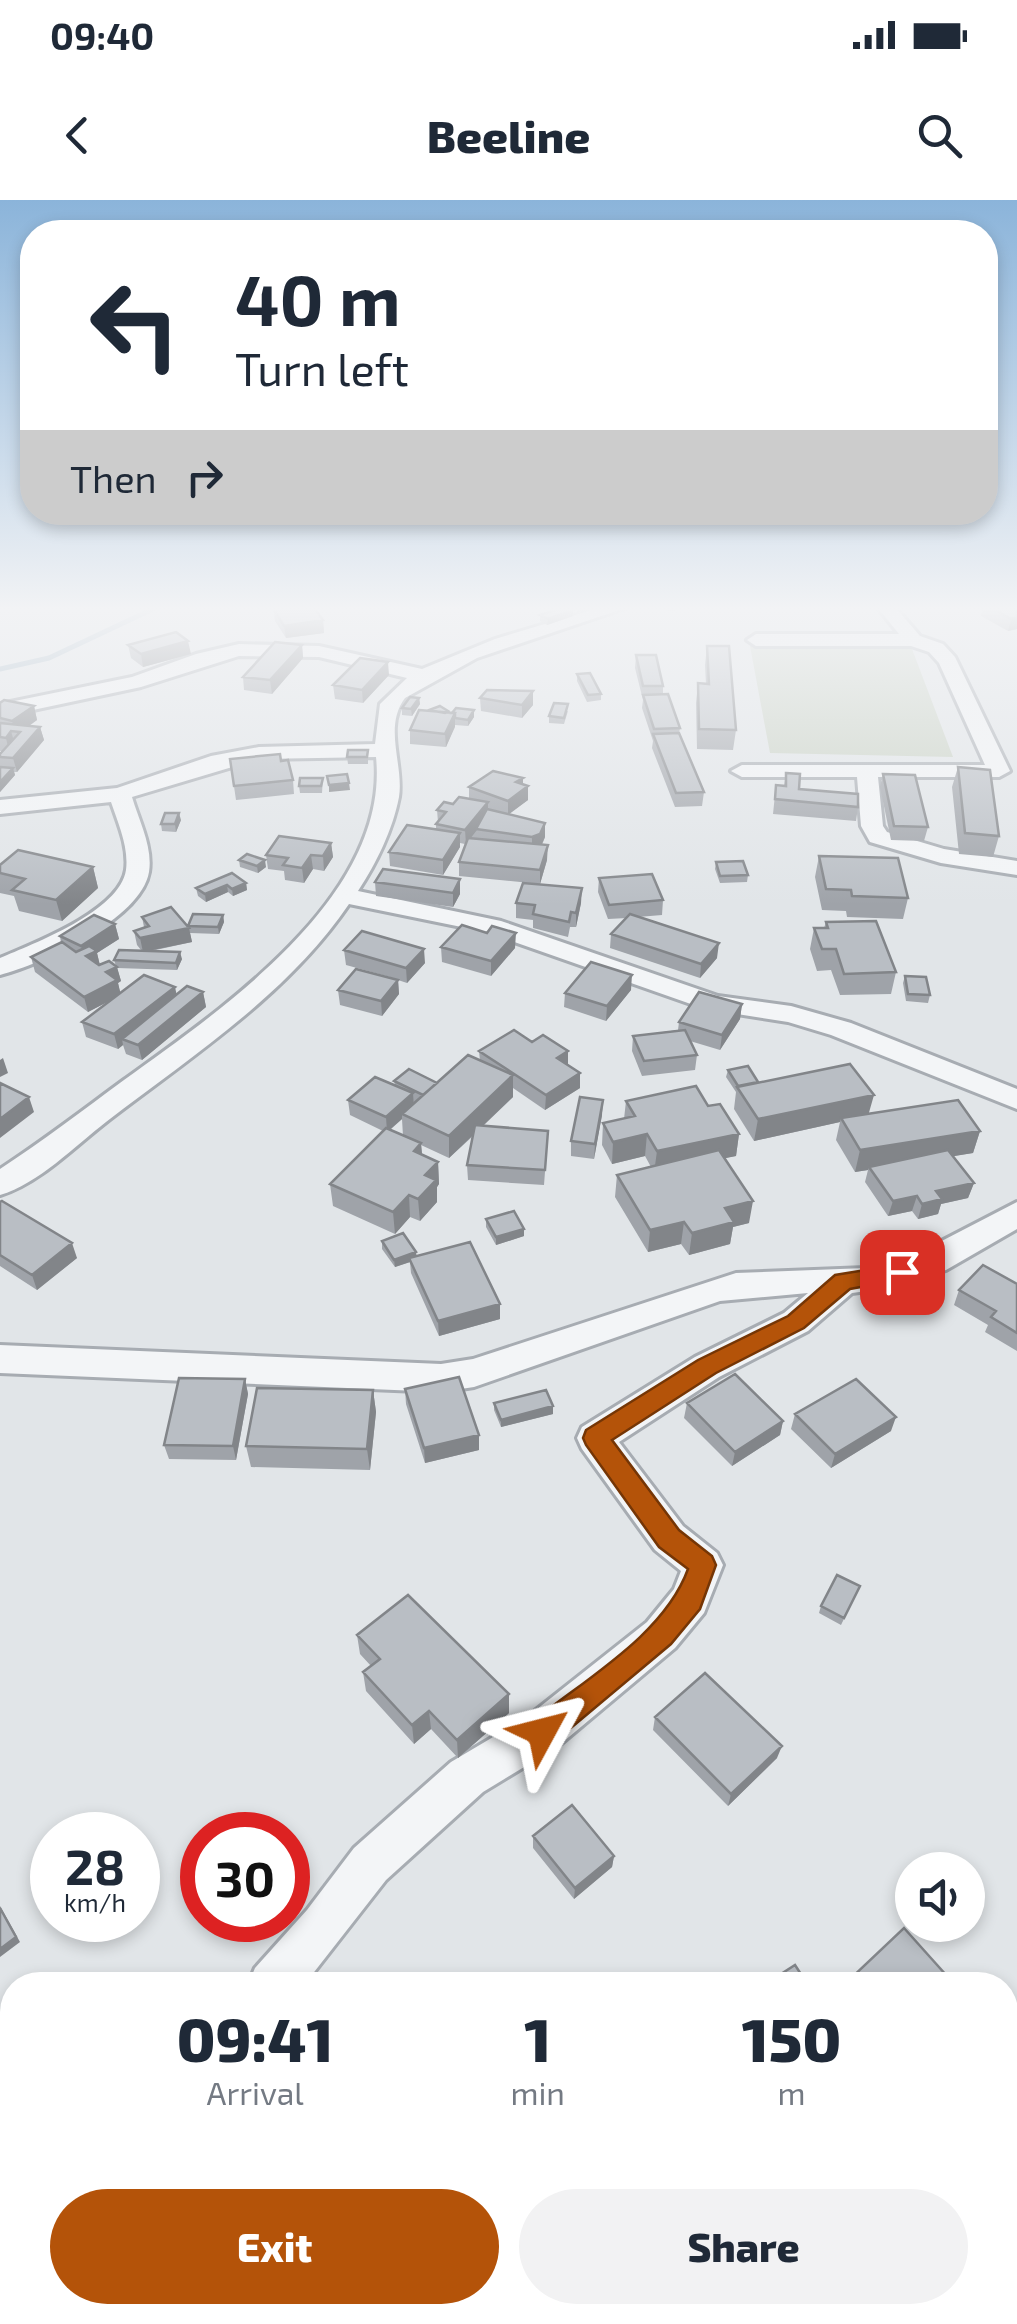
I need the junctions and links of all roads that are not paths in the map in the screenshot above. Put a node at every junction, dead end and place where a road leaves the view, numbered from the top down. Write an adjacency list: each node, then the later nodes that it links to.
1 (389, 707): 3 (street)
2 (973, 707): 6 (street)
3 (387, 750): 7 (street); 10 (street)
4 (742, 771): 5 (street)
5 (867, 771): 6 (street); 9 (street)
6 (1008, 771)
7 (120, 794): 8 (street); 11 (street)
8 (0, 808)
9 (1017, 868)
10 (343, 895): 12 (street); 13 (street)
11 (0, 967)
12 (1017, 1100)
13 (0, 1184)
14 (1017, 1213): 15 (street)
15 (844, 1282): 16 (street); 17 (street)
16 (0, 1359)
17 (284, 1972)

